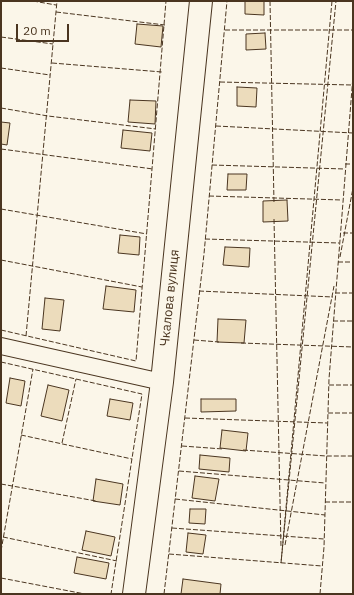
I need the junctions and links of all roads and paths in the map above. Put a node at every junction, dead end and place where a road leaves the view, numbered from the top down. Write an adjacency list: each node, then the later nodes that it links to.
1 (201, 1): 3 (main road, Чкалова вулиця)
2 (1, 346): 3 (street)
3 (162, 382): 4 (main road, Чкалова вулиця)
4 (134, 594)

